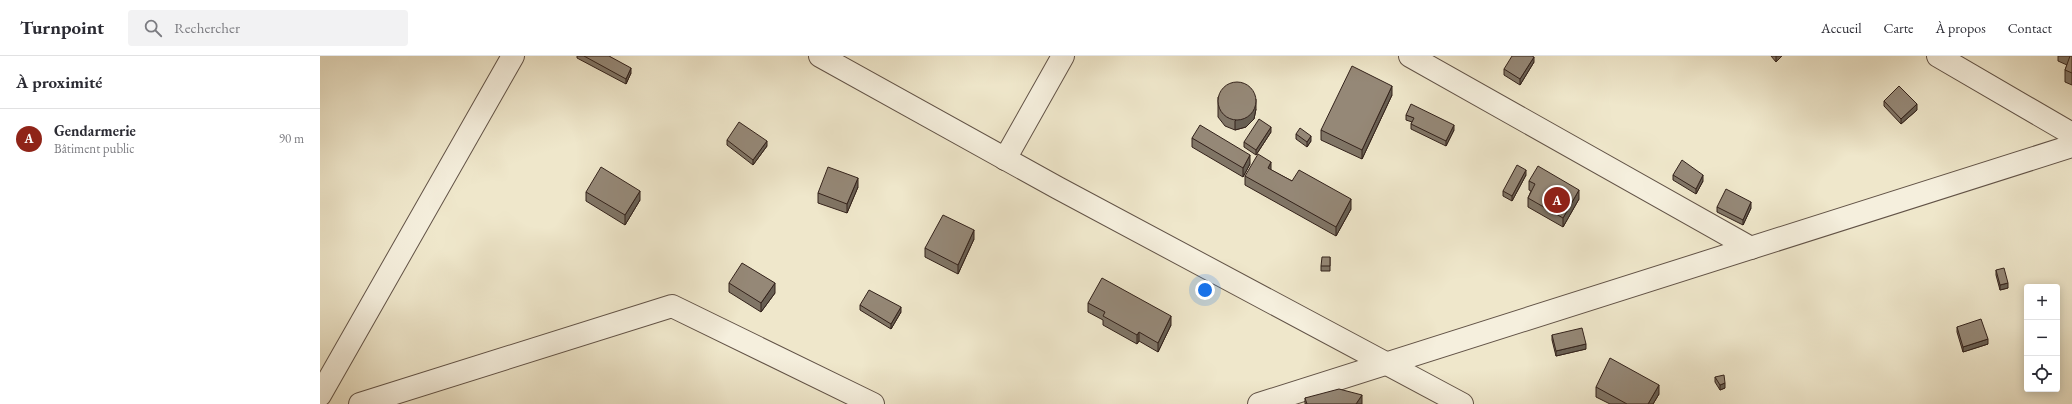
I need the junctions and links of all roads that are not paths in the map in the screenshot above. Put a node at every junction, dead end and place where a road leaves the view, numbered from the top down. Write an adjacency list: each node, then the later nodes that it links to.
1 (514, 56): 11 (street)
2 (820, 56): 8 (street)
3 (1063, 56): 8 (street)
4 (1410, 56): 9 (street)
5 (1938, 56): 6 (street)
6 (2072, 134)
7 (2072, 146): 9 (street)
8 (1005, 159): 10 (street)
9 (1751, 248): 10 (street)
10 (1386, 364): 14 (street); 15 (street)
11 (320, 395)
12 (360, 404): 13 (street)
13 (873, 404)
14 (1259, 404)
15 (1462, 404)

